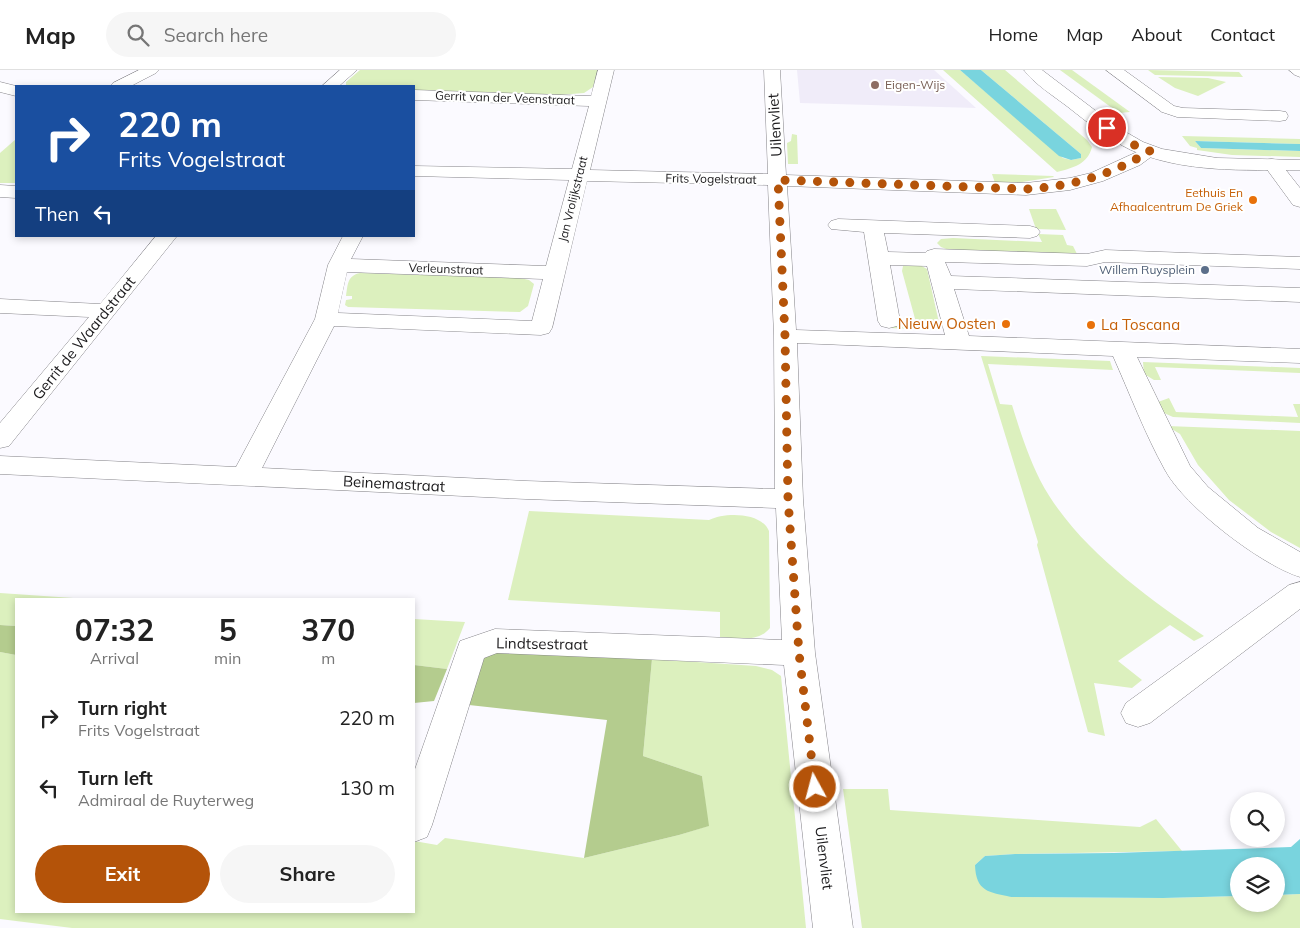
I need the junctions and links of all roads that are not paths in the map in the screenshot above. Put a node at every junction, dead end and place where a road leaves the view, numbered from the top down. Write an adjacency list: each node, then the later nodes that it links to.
1 (151, 70): 7 (street)
2 (349, 70): 8 (street)
3 (606, 70): 12 (street, Jan Vrolijkstraat)
4 (772, 70): 19 (street, Uilenvliet)
5 (1032, 70): 14 (street)
6 (1114, 70): 13 (street)
7 (122, 85)
8 (331, 85)
9 (0, 87): 10 (street)
10 (15, 91)
11 (415, 95): 12 (street, Gerrit van der Veenstraat)
12 (597, 101): 18 (street, Jan Vrolijkstraat)
13 (1280, 116)
14 (1150, 151): 15 (street); 19 (street, Frits Vogelstraat)
15 (1272, 164): 16 (street); 22 (street)
16 (1300, 165)
17 (415, 171): 18 (street, Frits Vogelstraat)
18 (579, 176): 19 (street, Frits Vogelstraat); 33 (street, Jan Vrolijkstraat)
19 (778, 180): 40 (street, Uilenvliet)
20 (0, 191): 21 (street)
21 (15, 192)
22 (1300, 201)
23 (838, 225): 24 (street)
24 (873, 226): 25 (street); 30 (street)
25 (926, 228): 26 (street); 29 (street)
26 (1030, 232)
27 (166, 237): 37 (street, Gerrit de Waardstraat)
28 (352, 237): 32 (street)
29 (935, 257): 30 (street); 31 (street); 34 (street)
30 (877, 258): 39 (street)
31 (1300, 263)
32 (338, 265): 33 (street, Verleunstraat); 38 (street)
33 (554, 273): 38 (street, Jan Vrolijkstraat)
34 (941, 282): 35 (street); 41 (street)
35 (1300, 295)
36 (0, 306): 37 (street)
37 (107, 310): 44 (street, Gerrit de Waardstraat)
38 (326, 319): 46 (street)
39 (889, 321)
40 (785, 336): 41 (street); 47 (street, Uilenvliet)
41 (959, 343): 42 (street)
42 (1122, 350): 43 (street); 48 (street)
43 (1300, 356)
44 (0, 440)
45 (0, 465): 46 (street, Beinemastraat)
46 (244, 477): 47 (street, Beinemastraat)
47 (788, 499): 50 (street, Uilenvliet)
48 (1300, 566)
49 (1300, 593): 51 (street)
50 (799, 653): 52 (street, Lindtsestraat); 53 (street, Uilenvliet)
51 (1138, 714)
52 (415, 823)
53 (833, 928)

